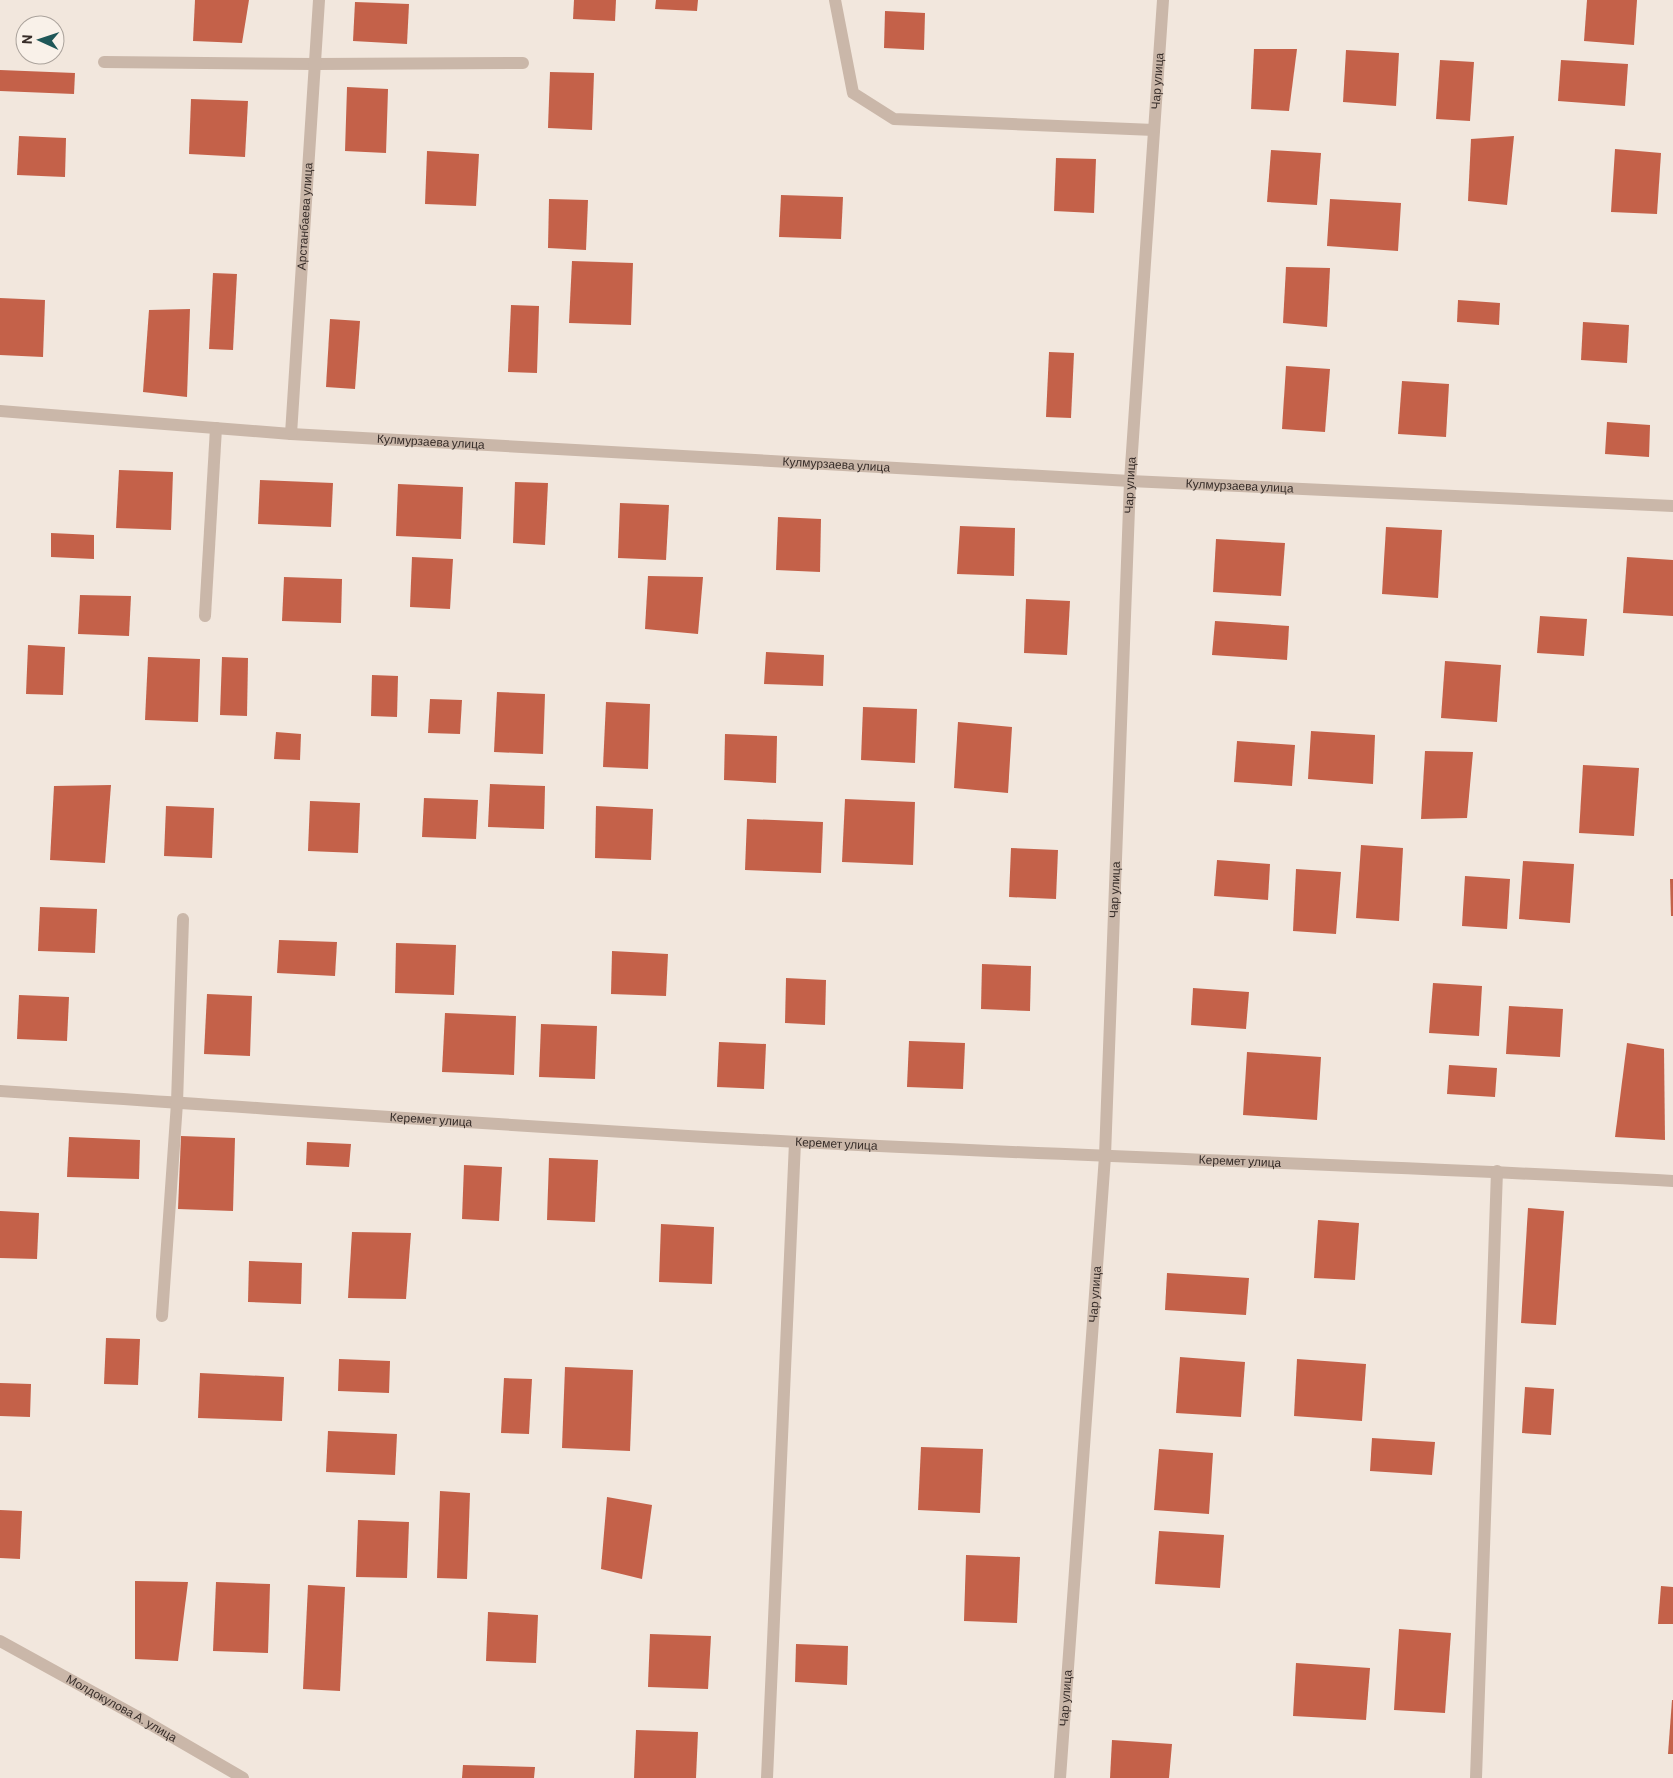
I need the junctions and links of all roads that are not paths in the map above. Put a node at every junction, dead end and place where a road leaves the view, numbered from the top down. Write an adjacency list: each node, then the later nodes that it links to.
1 (319, 0): 6 (street, Арстанбаева улица)
2 (835, 0): 7 (street)
3 (1163, 0): 7 (street, Чар улица)
4 (104, 62): 6 (street)
5 (523, 63): 6 (street)
6 (315, 64): 10 (street, Арстанбаева улица)
7 (1154, 130): 11 (street, Чар улица)
8 (0, 411): 9 (street, Кулмурзаева улица)
9 (216, 428): 10 (street, Кулмурзаева улица); 13 (street)
10 (291, 434): 11 (street, Кулмурзаева улица)
11 (1130, 481): 12 (street, Кулмурзаева улица); 18 (street, Чар улица)
12 (1673, 506)
13 (205, 616)
14 (183, 919): 16 (street)
15 (0, 1091): 16 (street, Керемет улица)
16 (177, 1103): 17 (street, Керемет улица); 21 (street)
17 (795, 1142): 18 (street, Керемет улица); 24 (street)
18 (1105, 1156): 19 (street, Керемет улица); 25 (street, Чар улица)
19 (1498, 1171): 20 (street, Керемет улица); 26 (street)
20 (1673, 1181)
21 (162, 1316)
22 (0, 1641): 23 (street, Молдокулова А. улица)
23 (243, 1778)
24 (767, 1778)
25 (1060, 1778)
26 (1476, 1778)

